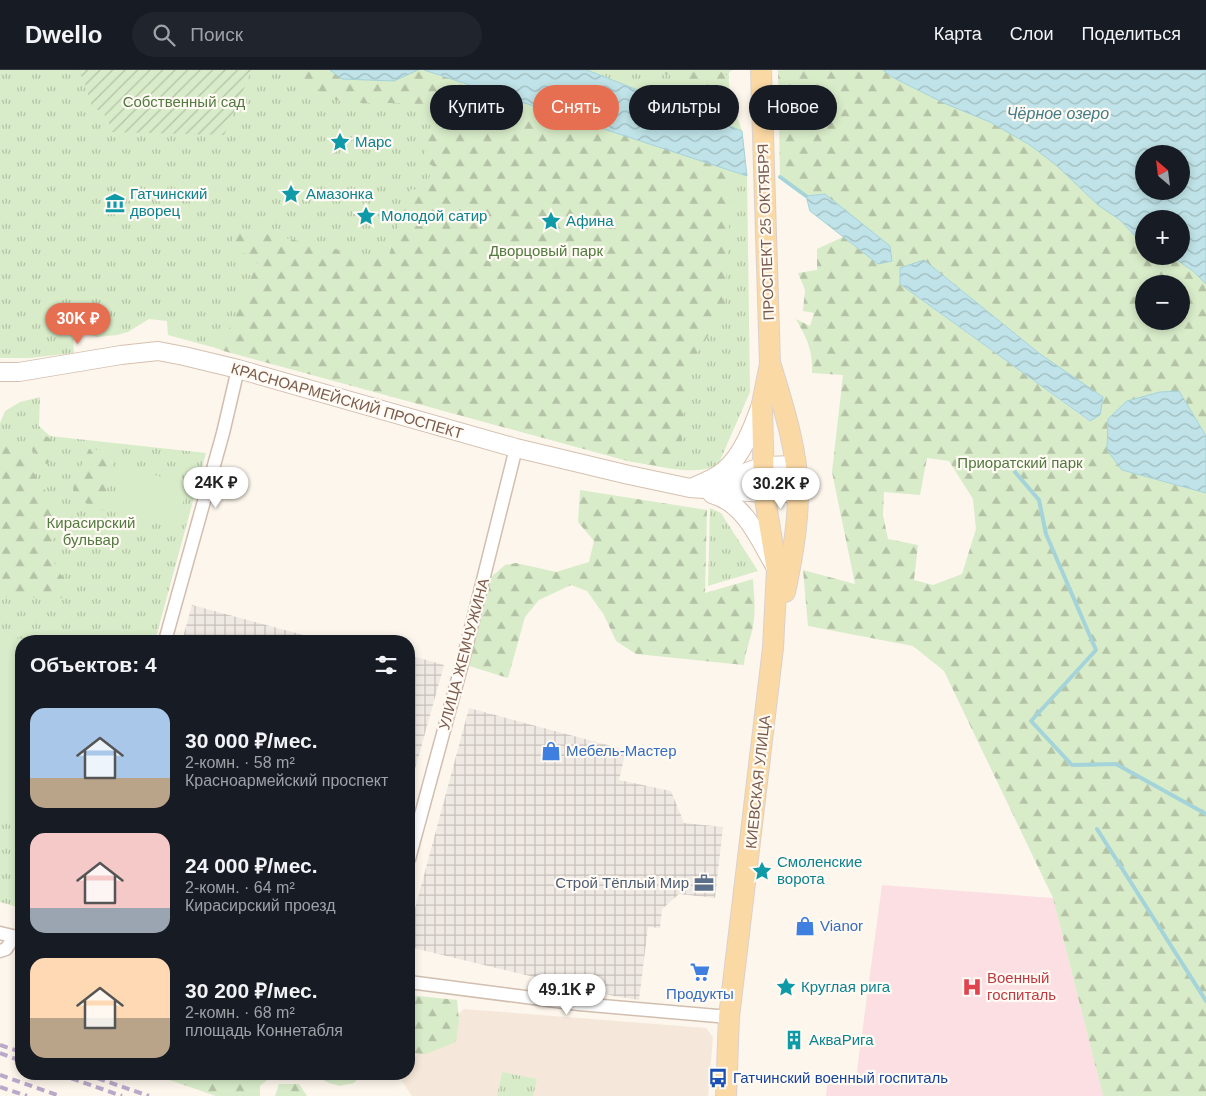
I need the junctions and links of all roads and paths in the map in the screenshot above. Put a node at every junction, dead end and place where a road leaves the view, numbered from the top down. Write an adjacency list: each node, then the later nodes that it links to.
1 (761, 70): 2 (main road, ПРОСПЕКТ 25 ОКТЯБРЯ)
2 (770, 364): 5 (main road); 7 (main road)
3 (238, 370): 4 (main road, КРАСНОАРМЕЙСКИЙ ПРОСПЕКТ); 6 (main road, КРАСНОАРМЕЙСКИЙ ПРОСПЕКТ); 13 (street)
4 (0, 372)
5 (762, 404): 8 (main road); 9 (main road)
6 (516, 448): 9 (main road, КРАСНОАРМЕЙСКИЙ ПРОСПЕКТ); 15 (street, УЛИЦА ЖЕМЧУЖИНА)
7 (796, 465): 8 (main road, КРАСНОАРМЕЙСКИЙ ПРОСПЕКТ); 11 (main road)
8 (763, 466): 9 (main road, КРАСНОАРМЕЙСКИЙ ПРОСПЕКТ); 10 (main road)
9 (690, 488): 10 (main road, КРАСНОАРМЕЙСКИЙ ПРОСПЕКТ); 12 (main road)
10 (764, 493): 11 (main road, КРАСНОАРМЕЙСКИЙ ПРОСПЕКТ); 12 (main road)
11 (798, 493): 14 (main road)
12 (777, 570): 14 (main road)
13 (167, 635)
14 (774, 648): 21 (main road, КИЕВСКАЯ УЛИЦА)
15 (415, 837)
16 (0, 933): 17 (street)
17 (15, 937)
18 (15, 941): 19 (street)
19 (0, 951)
20 (415, 983): 21 (street)
21 (729, 1017): 22 (main road, КИЕВСКАЯ УЛИЦА)
22 (726, 1096)

